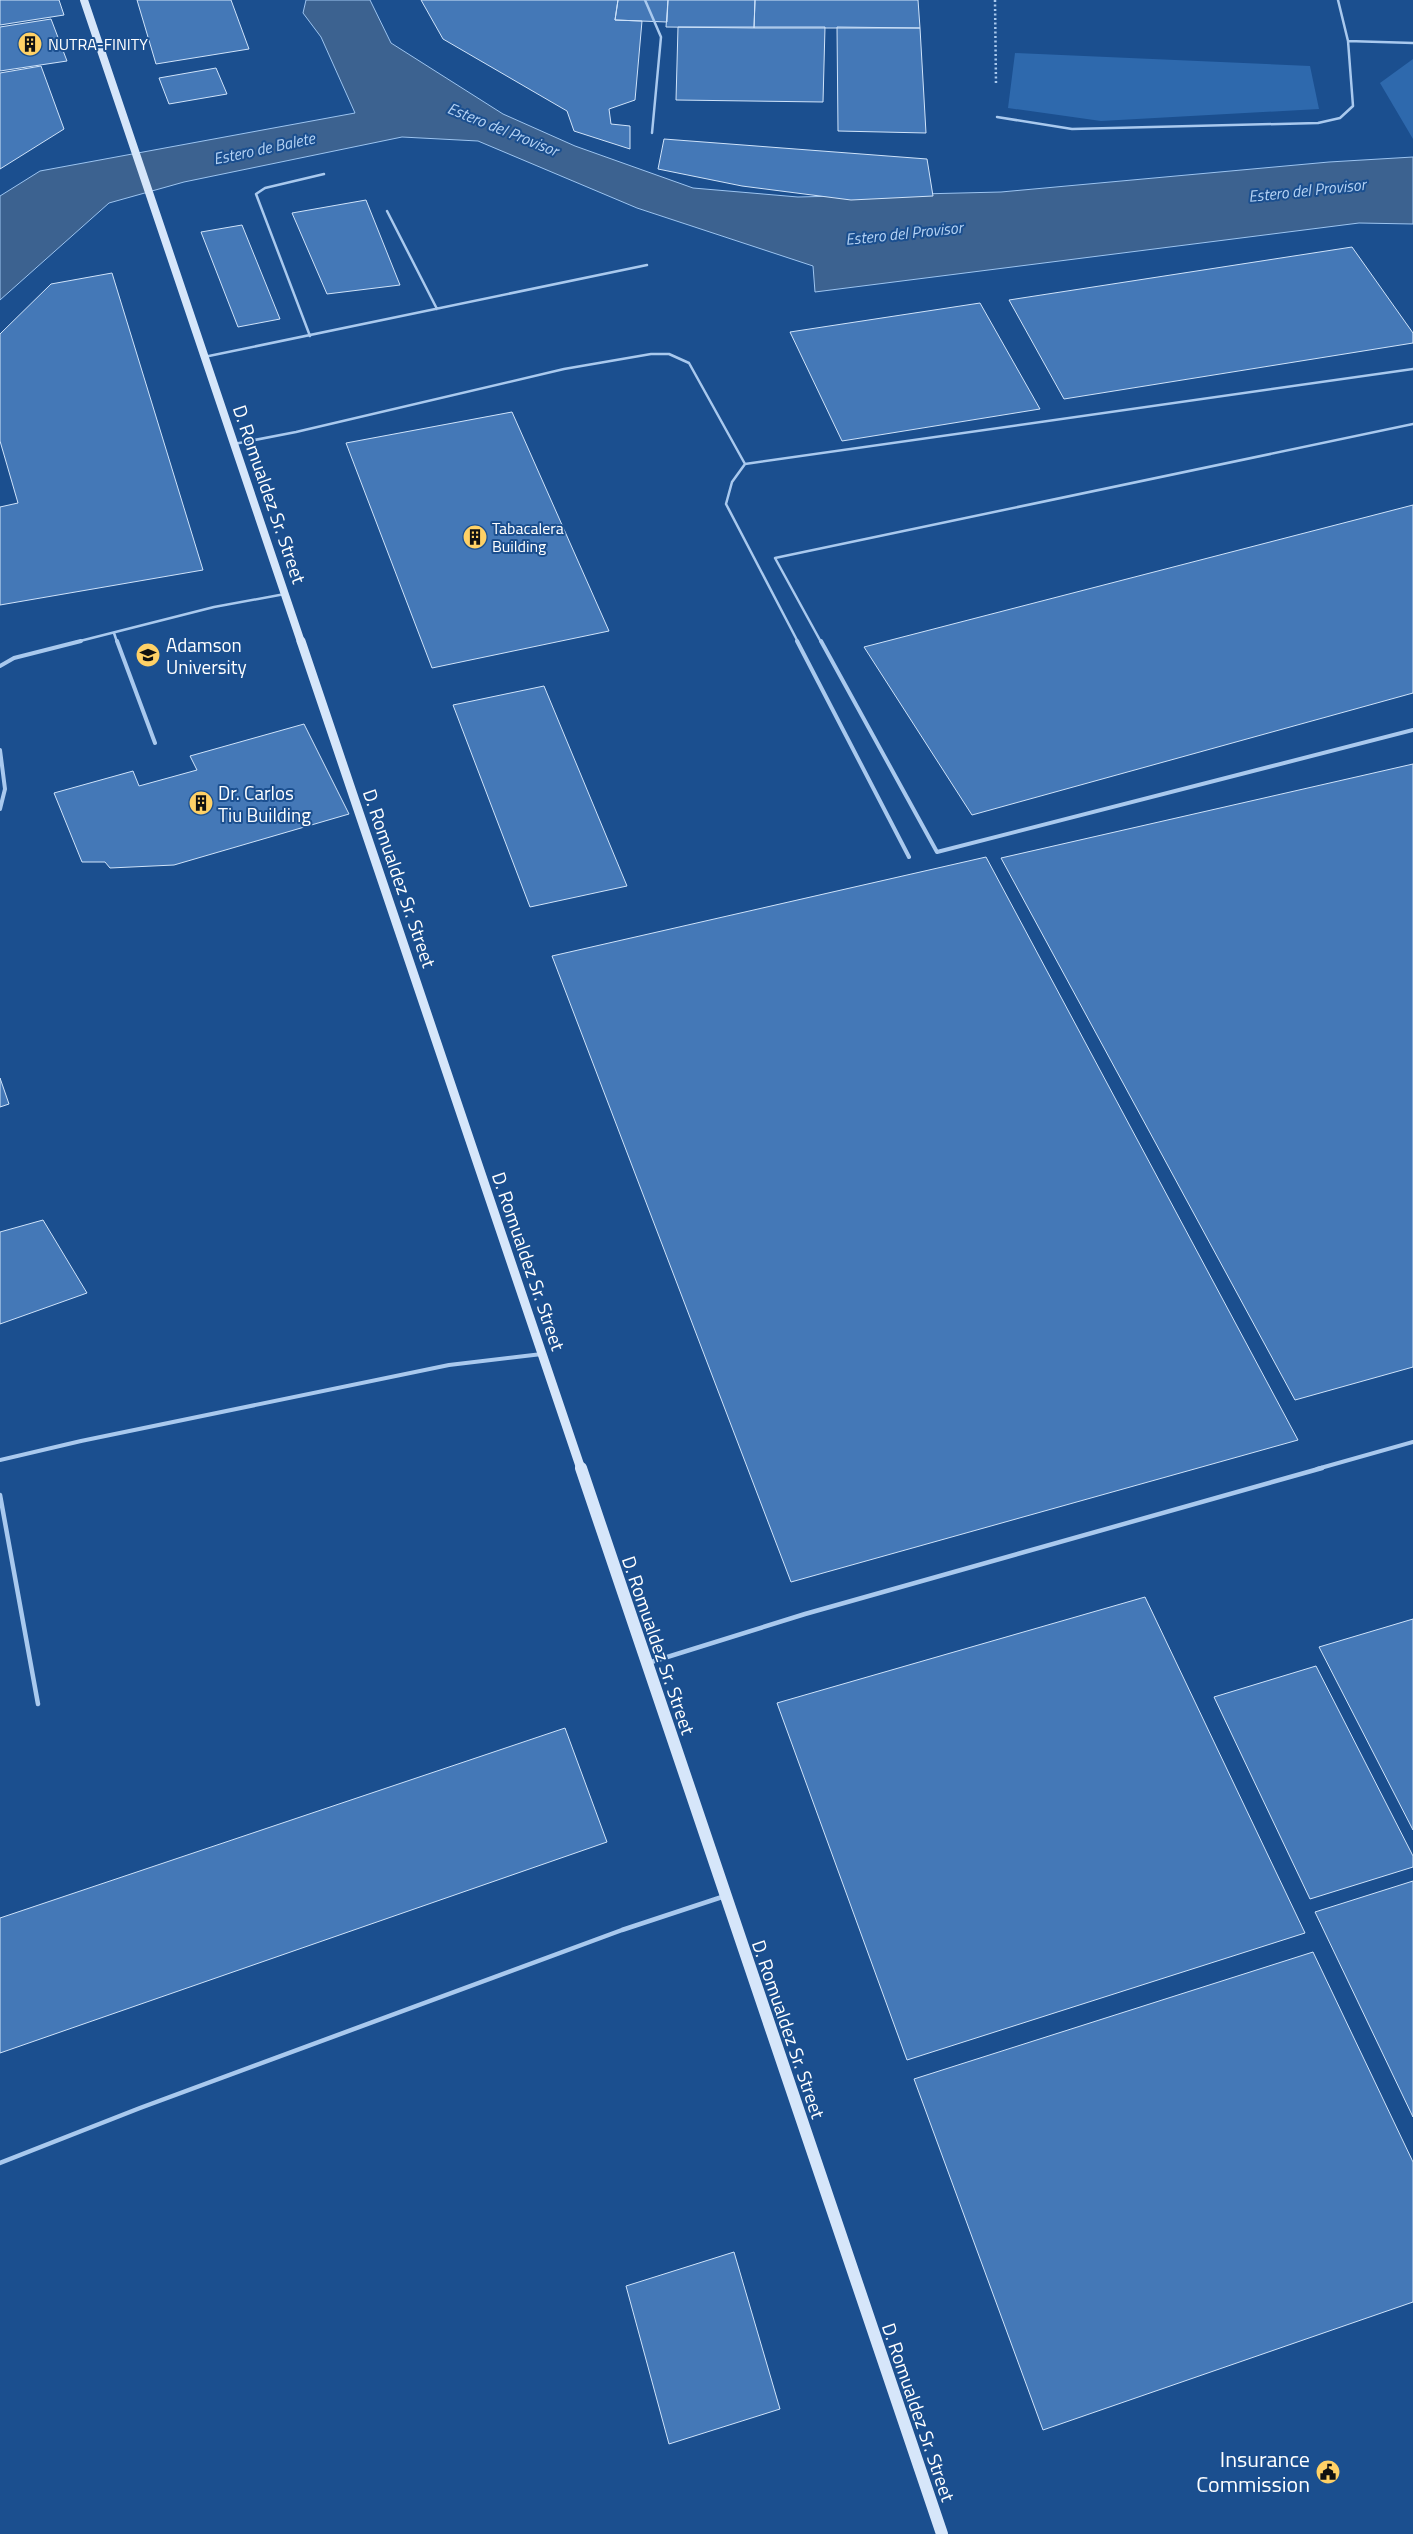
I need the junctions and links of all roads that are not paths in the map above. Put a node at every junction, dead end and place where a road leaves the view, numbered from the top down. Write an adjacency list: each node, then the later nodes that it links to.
1 (84, 0): 13 (main road, D. Romualdez Sr. Street)
2 (646, 0): 7 (lane)
3 (1338, 0): 4 (lane)
4 (1348, 41): 5 (lane); 6 (lane)
5 (1413, 43)
6 (997, 117)
7 (652, 133)
8 (324, 174): 12 (lane)
9 (387, 211): 11 (lane)
10 (647, 265): 11 (lane)
11 (437, 309): 12 (lane)
12 (310, 336): 13 (lane)
13 (204, 356): 16 (main road, D. Romualdez Sr. Street)
14 (1413, 368): 17 (lane)
15 (1413, 424): 21 (lane)
16 (234, 444): 17 (lane); 18 (main road, D. Romualdez Sr. Street)
17 (745, 464): 25 (lane)
18 (285, 594): 19 (lane); 26 (main road, D. Romualdez Sr. Street)
19 (114, 633): 20 (lane); 22 (lane)
20 (0, 666)
21 (1413, 730)
22 (155, 743)
23 (0, 750): 24 (lane)
24 (0, 809)
25 (909, 857)
26 (542, 1354): 28 (lane); 30 (main road, D. Romualdez Sr. Street)
27 (1413, 1442): 30 (lane)
28 (0, 1460)
29 (0, 1495): 31 (lane)
30 (646, 1663): 32 (main road, D. Romualdez Sr. Street)
31 (38, 1704)
32 (725, 1896): 33 (lane); 34 (main road, D. Romualdez Sr. Street)
33 (0, 2163)
34 (942, 2534)

